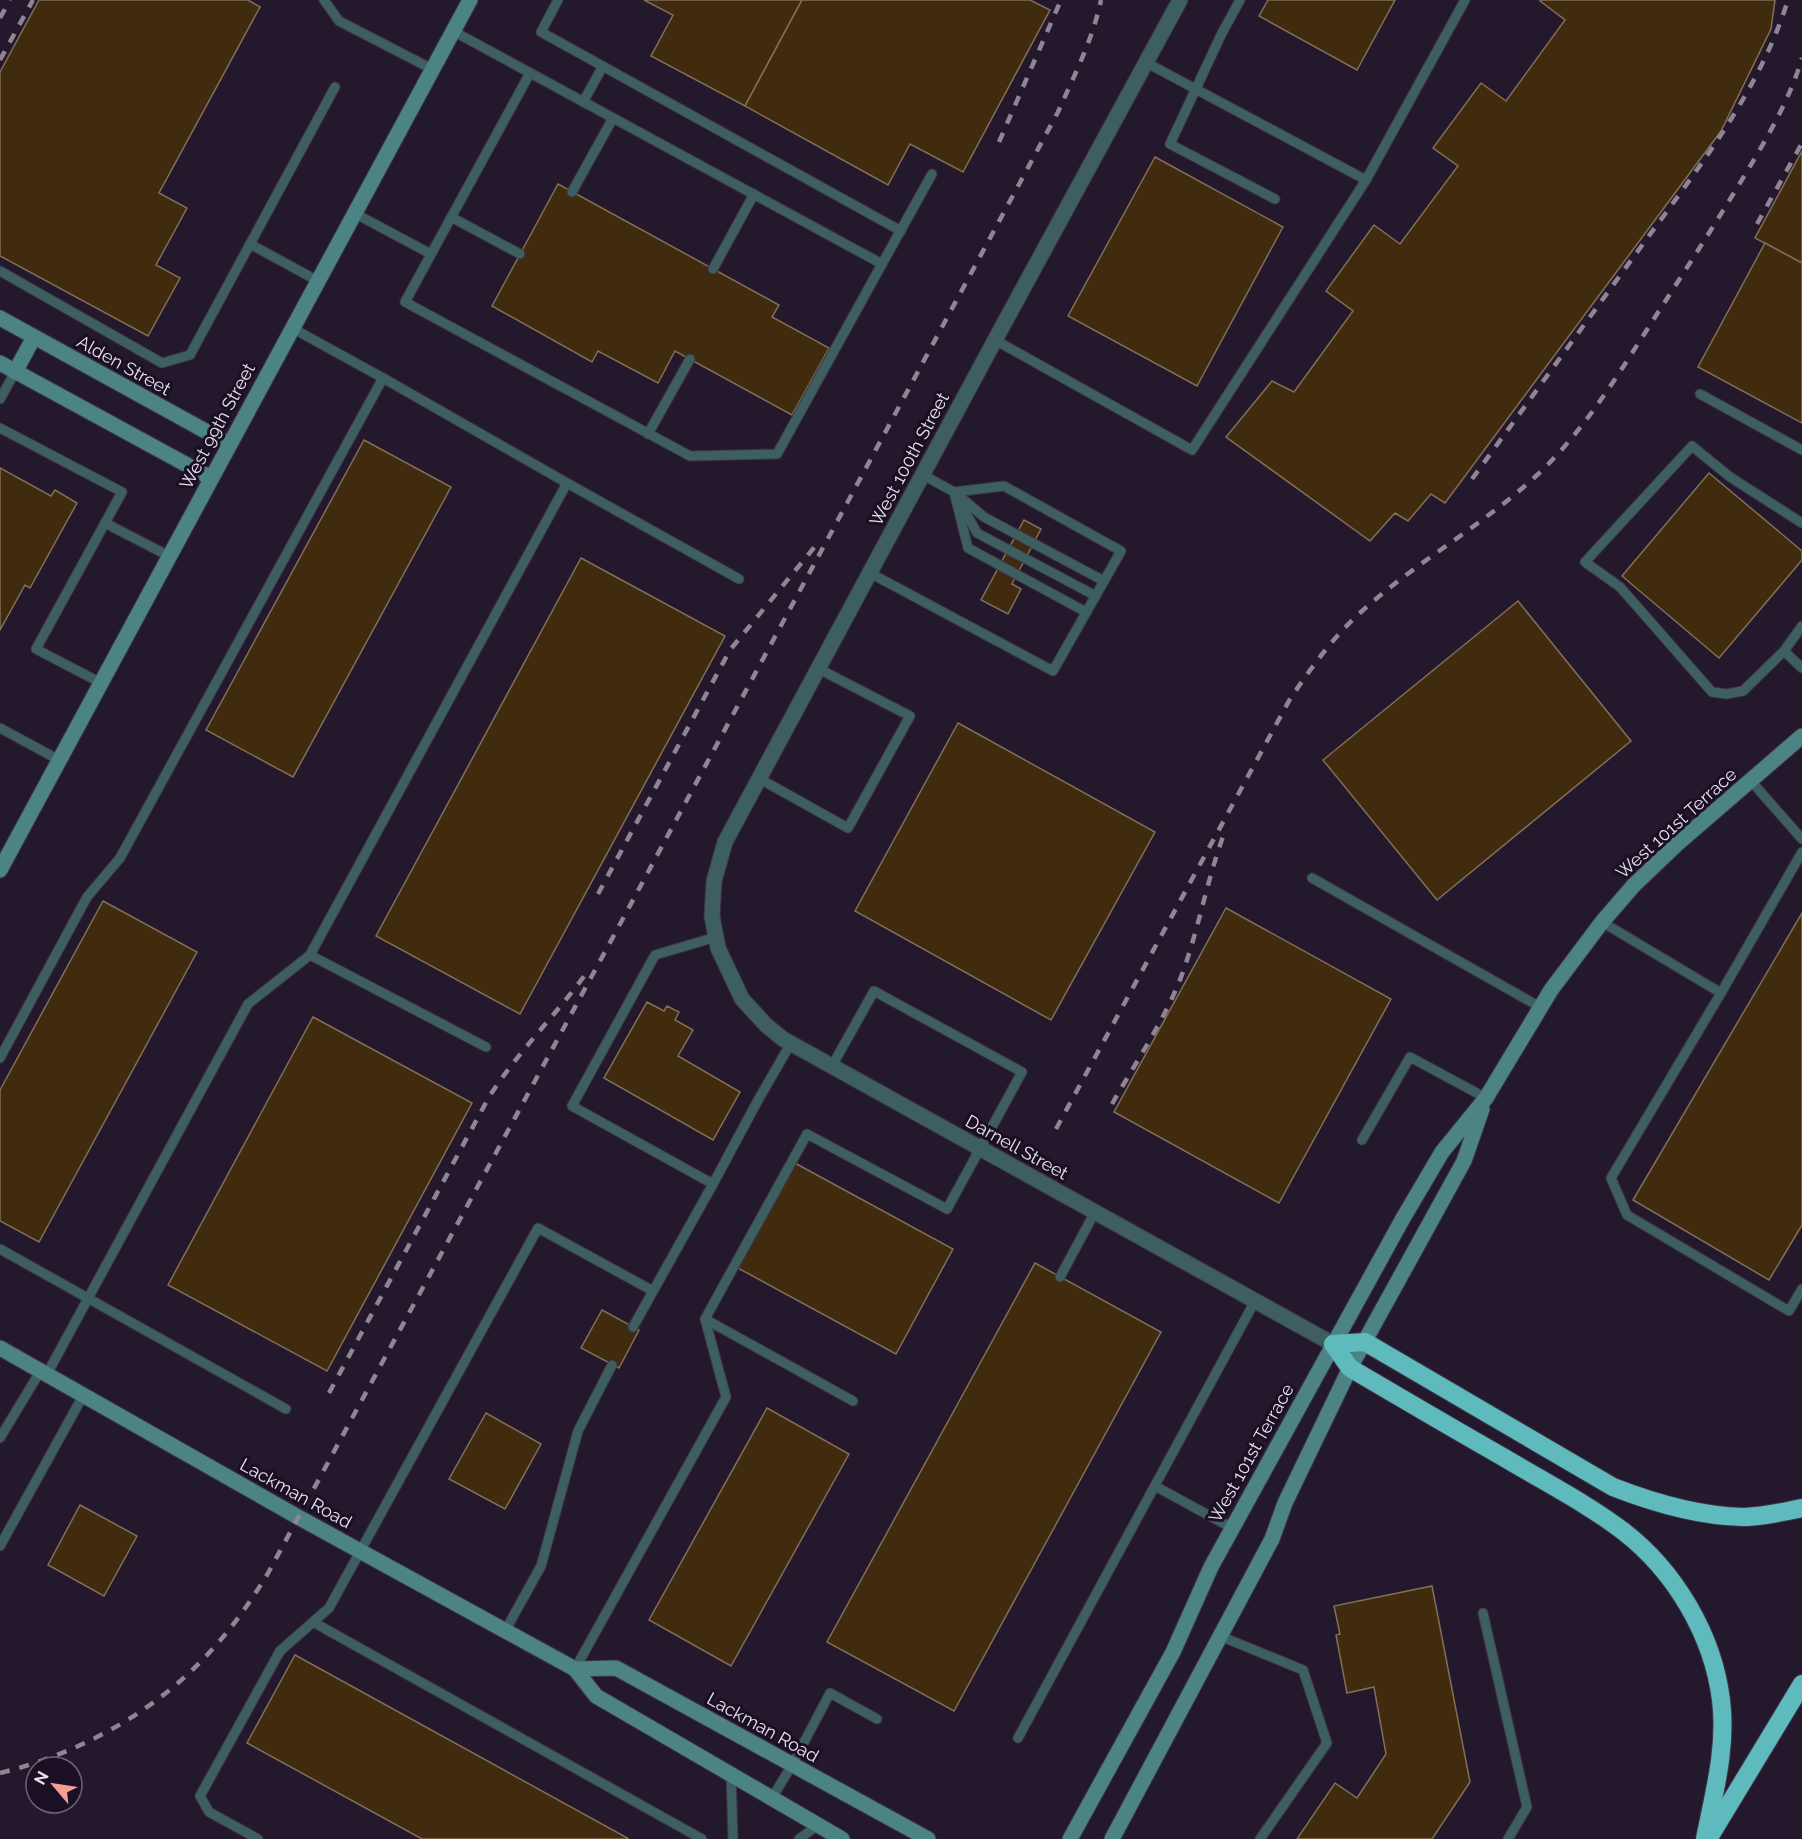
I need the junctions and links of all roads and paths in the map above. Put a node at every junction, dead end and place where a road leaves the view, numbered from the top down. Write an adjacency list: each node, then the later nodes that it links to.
1 (324, 0): 10 (lane)
2 (470, 0): 7 (main road, West 99th Street)
3 (558, 0): 9 (lane)
4 (1180, 0): 8 (street, West 100th Street)
5 (1240, 0): 13 (lane)
6 (1466, 0): 17 (lane)
7 (453, 31): 10 (main road, West 99th Street); 11 (lane)
8 (1147, 63): 13 (lane); 34 (street, West 100th Street)
9 (603, 66): 14 (lane); 23 (lane)
10 (432, 69): 21 (main road, West 99th Street)
11 (530, 73): 14 (lane); 22 (lane)
12 (335, 87): 24 (lane)
13 (1196, 90): 17 (lane); 20 (lane)
14 (583, 102): 15 (lane)
15 (613, 118): 18 (lane); 19 (lane)
16 (932, 174): 23 (lane)
17 (1366, 180): 34 (lane)
18 (572, 192)
19 (754, 194): 27 (lane); 28 (lane)
20 (1275, 199)
21 (354, 213): 25 (lane); 30 (main road, West 99th Street)
22 (451, 217): 25 (lane); 26 (lane)
23 (901, 231): 27 (lane)
24 (250, 244): 29 (lane); 30 (lane)
25 (431, 254): 42 (lane)
26 (520, 254)
27 (882, 264): 42 (lane)
28 (713, 269)
29 (0, 271)
30 (318, 281): 32 (main road, West 99th Street)
31 (0, 318): 33 (main road, Alden Street)
32 (292, 328): 38 (lane); 43 (main road, West 99th Street)
33 (34, 337): 37 (main road); 43 (main road, Alden Street)
34 (995, 340): 45 (street, West 100th Street)
35 (690, 359): 42 (lane)
36 (0, 363): 37 (main road)
37 (15, 372): 40 (lane); 46 (main road)
38 (383, 378): 47 (lane); 79 (lane)
39 (1700, 394): 44 (lane)
40 (0, 399)
41 (0, 428): 49 (lane)
42 (648, 434)
43 (229, 444): 46 (main road, West 99th Street)
44 (1802, 450)
45 (923, 475): 48 (lane); 52 (street, West 100th Street)
46 (211, 478): 51 (main road, West 99th Street)
47 (567, 483): 53 (lane); 74 (lane)
48 (954, 492): 54 (lane); 54 (lane); 55 (lane); 56 (lane)
49 (105, 523): 51 (lane); 61 (lane)
50 (1802, 523): 58 (lane)
51 (169, 556): 61 (main road, West 99th Street)
52 (870, 573): 56 (lane); 60 (street, West 100th Street)
53 (739, 579)
54 (1104, 581): 55 (lane)
55 (1095, 596): 56 (lane)
56 (1086, 612)
57 (1802, 626): 58 (lane)
58 (1784, 651): 59 (lane)
59 (1802, 668)
60 (819, 669): 65 (street, West 100th Street); 65 (lane)
61 (101, 683): 64 (main road, West 99th Street)
62 (0, 728): 64 (lane)
63 (1802, 736): 66 (main road, West 101st Terrace)
64 (59, 760): 70 (main road, West 99th Street)
65 (760, 779): 73 (street, West 100th Street)
66 (1751, 781): 67 (lane); 72 (main road, West 101st Terrace)
67 (1802, 840)
68 (1802, 852): 69 (lane)
69 (1798, 867): 75 (lane)
70 (0, 870)
71 (1312, 878): 76 (lane)
72 (1602, 922): 75 (lane); 76 (main road, West 101st Terrace)
73 (717, 942): 77 (street, Darnell Street); 84 (lane)
74 (310, 955): 78 (lane); 90 (lane)
75 (1721, 993): 88 (lane)
76 (1540, 1007): 81 (main road, West 101st Terrace)
77 (791, 1043): 80 (street, Darnell Street); 84 (lane)
78 (486, 1047)
79 (0, 1058)
80 (832, 1066): 83 (street, Darnell Street); 83 (lane)
81 (1486, 1098): 82 (lane); 94 (main road, West 101st Terrace); 95 (main road, West 101st Terrace)
82 (1362, 1140)
83 (981, 1149): 85 (street, Darnell Street); 92 (lane)
84 (713, 1184): 89 (lane)
85 (1095, 1212): 87 (lane); 91 (street, Darnell Street)
86 (0, 1249): 90 (lane)
87 (1060, 1277)
88 (1802, 1289)
89 (653, 1291): 93 (lane); 108 (lane)
90 (88, 1298): 99 (lane); 102 (lane)
91 (1256, 1301): 95 (street, Darnell Street); 104 (lane)
92 (705, 1320): 101 (lane); 113 (lane)
93 (633, 1327)
94 (1365, 1342): 95 (highway); 98 (main road, West 101st Terrace); 105 (highway)
95 (1333, 1344): 98 (highway); 106 (main road, West 101st Terrace)
96 (0, 1348): 99 (main road, Lackman Road)
97 (612, 1365): 111 (lane)
98 (1350, 1368): 112 (main road, West 101st Terrace); 131 (highway)
99 (44, 1372): 100 (main road, Lackman Road); 103 (lane)
100 (84, 1394): 107 (lane); 108 (main road, Lackman Road)
101 (853, 1401)
102 (286, 1409)
103 (0, 1438)
104 (1155, 1486): 106 (lane); 116 (lane)
105 (1802, 1508)
106 (1232, 1528): 127 (main road, West 101st Terrace)
107 (0, 1546)
108 (360, 1551): 110 (lane); 111 (main road, Lackman Road)
109 (1483, 1613): 130 (lane)
110 (313, 1622): 121 (lane); 122 (lane)
111 (505, 1631): 113 (main road, Lackman Road)
112 (1220, 1636): 128 (main road, West 101st Terrace); 129 (lane)
113 (575, 1669): 117 (main road, Lackman Road); 118 (main road, Lackman Road)
114 (1802, 1684): 131 (highway)
115 (878, 1719): 117 (lane)
116 (1018, 1738)
117 (792, 1765): 119 (lane); 126 (main road, Lackman Road)
118 (731, 1774): 119 (main road, Lackman Road); 123 (lane)
119 (772, 1798): 120 (main road, Lackman Road)
120 (818, 1825): 124 (lane); 125 (main road, Lackman Road)
121 (258, 1839)
122 (702, 1839)
123 (733, 1839)
124 (799, 1839)
125 (842, 1839)
126 (928, 1839)
127 (1070, 1839)
128 (1112, 1839)
129 (1260, 1839)
130 (1508, 1839)
131 (1707, 1839)

